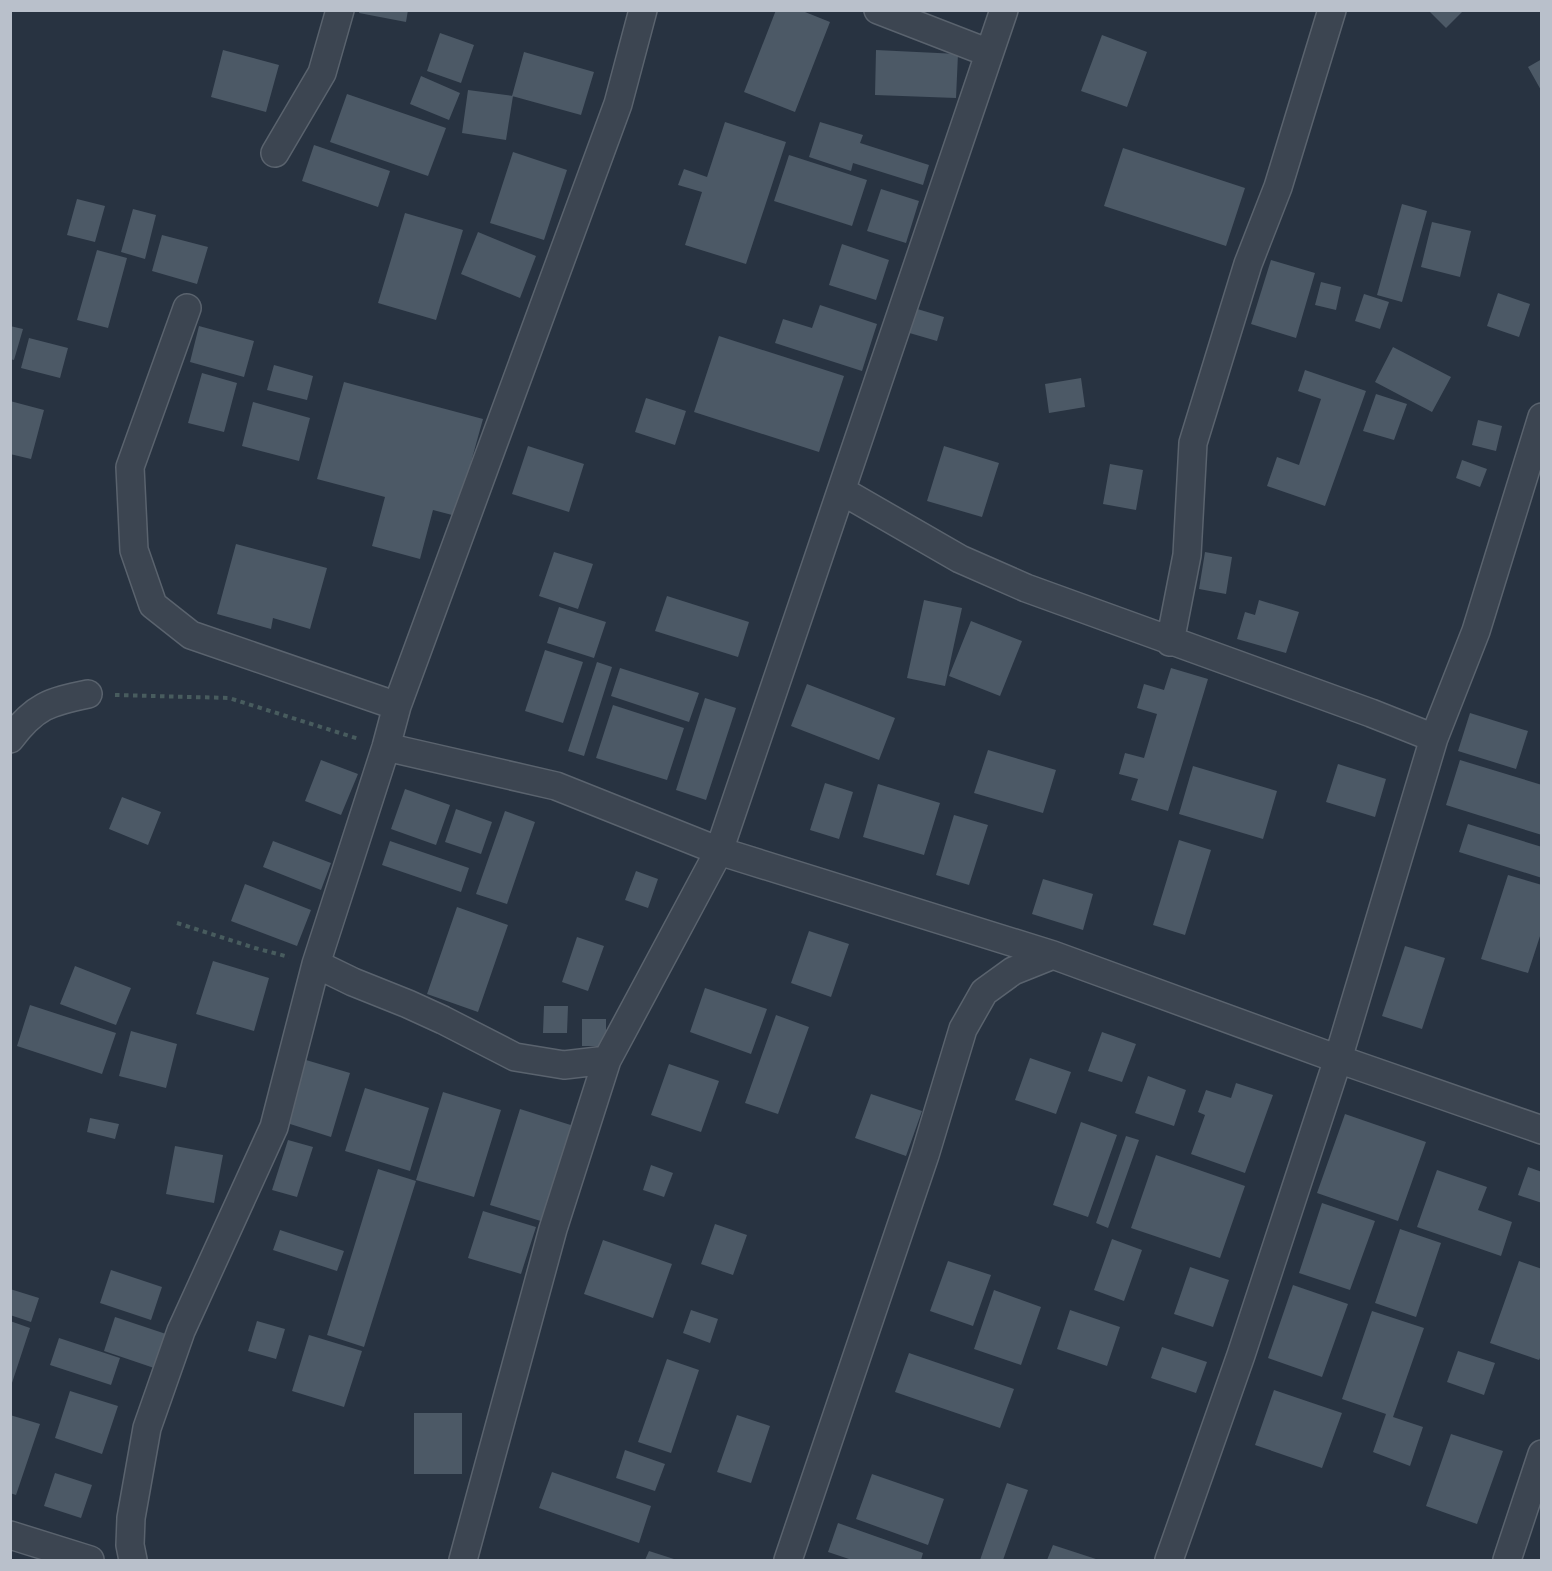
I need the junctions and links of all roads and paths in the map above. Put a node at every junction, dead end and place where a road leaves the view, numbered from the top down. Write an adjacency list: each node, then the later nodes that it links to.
1 (340, 10): 7 (street)
2 (644, 10): 13 (street)
3 (878, 10): 6 (street)
4 (1004, 10): 6 (street)
5 (1332, 10): 11 (street)
6 (989, 53): 10 (street)
7 (275, 153)
8 (187, 308): 13 (street)
9 (1542, 417): 14 (street)
10 (842, 491): 11 (street); 17 (street)
11 (1170, 642): 14 (street)
12 (88, 694): 15 (street); 16 (path)
13 (396, 706): 16 (street)
14 (1434, 738): 21 (street)
15 (10, 739)
16 (386, 747): 17 (street); 20 (street)
17 (719, 851): 19 (street); 22 (street)
18 (177, 923): 20 (path)
19 (1053, 956): 21 (street); 29 (street)
20 (316, 964): 22 (street); 27 (street)
21 (1338, 1059): 23 (street); 30 (street)
22 (607, 1060): 28 (street)
23 (1542, 1130)
24 (1542, 1454): 31 (street)
25 (10, 1535): 26 (street)
26 (90, 1560)
27 (133, 1560)
28 (464, 1560)
29 (788, 1560)
30 (1169, 1560)
31 (1507, 1560)

